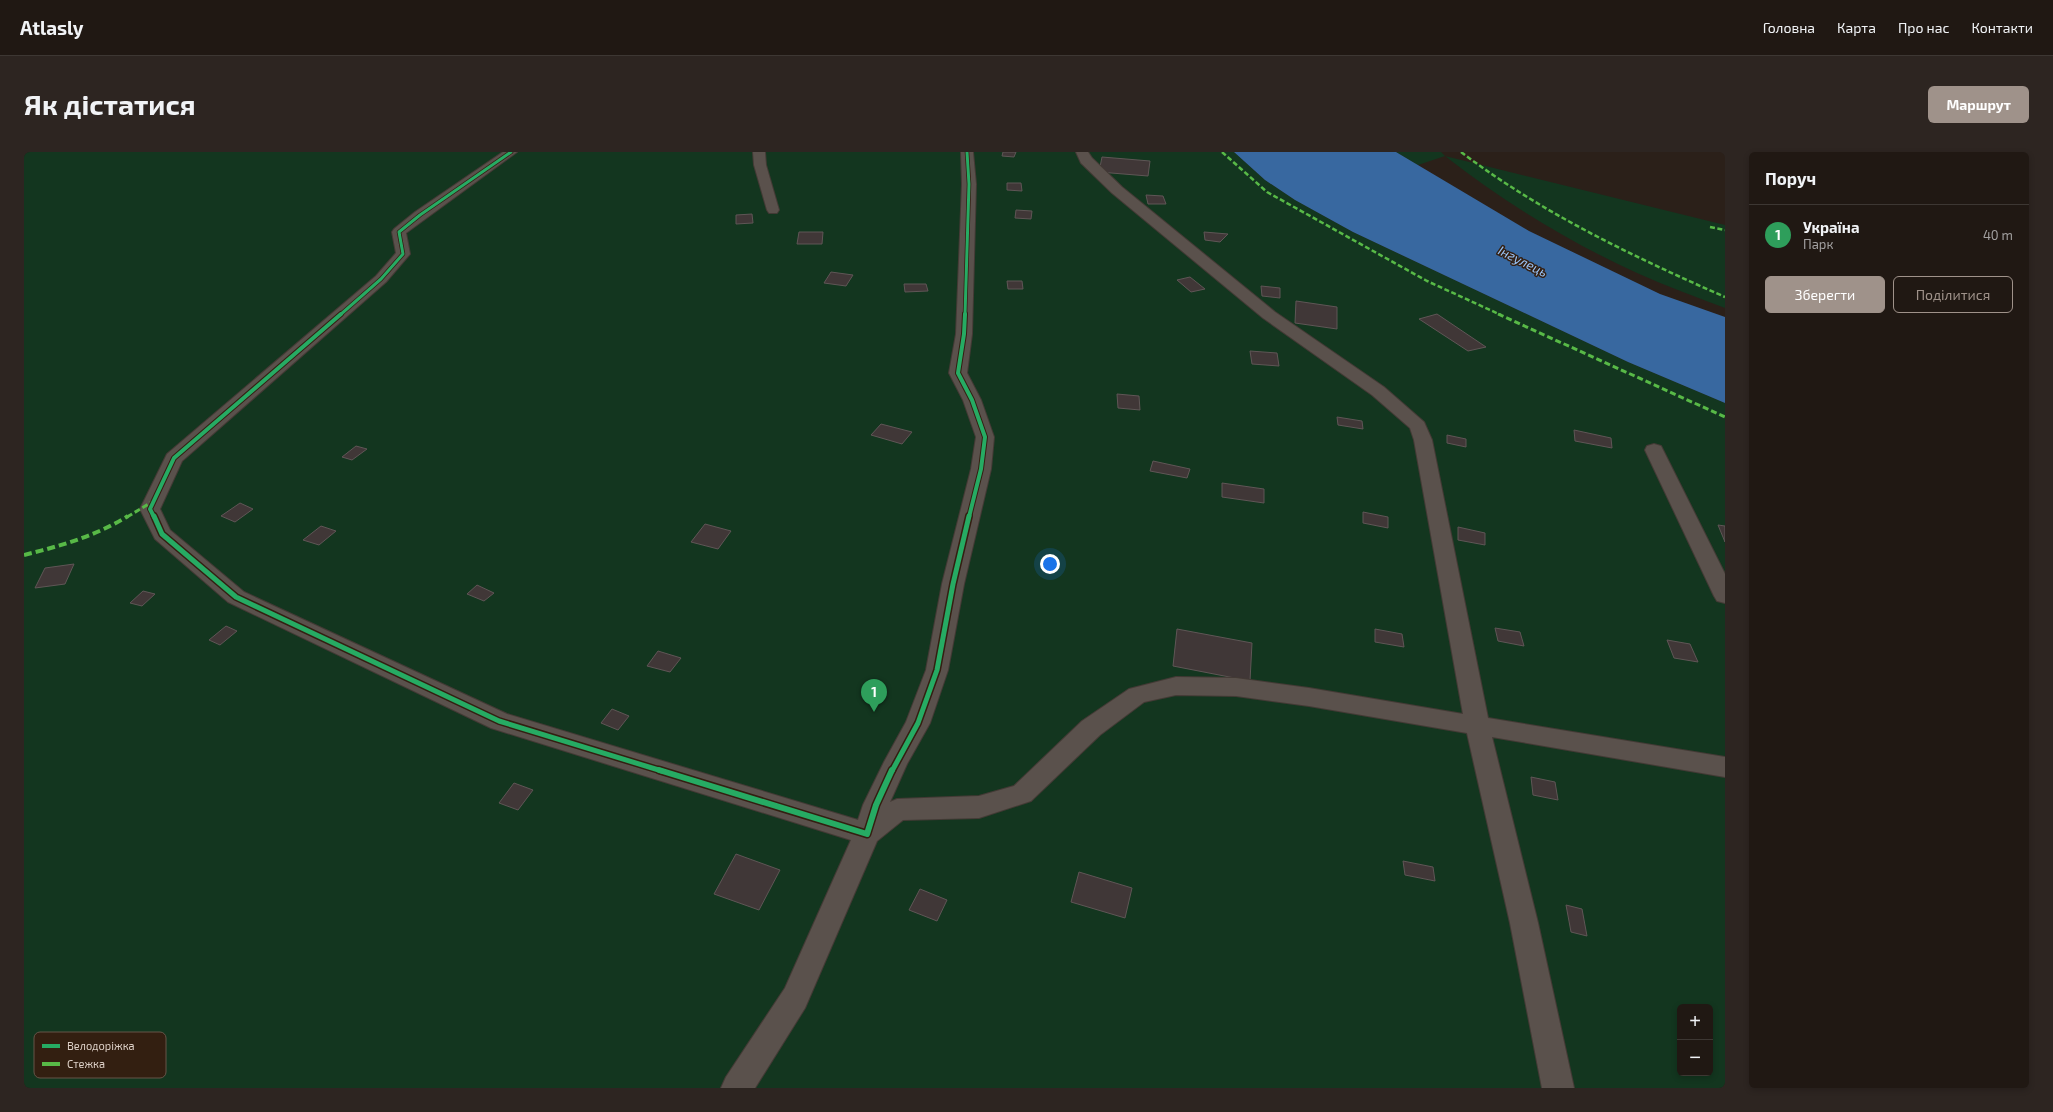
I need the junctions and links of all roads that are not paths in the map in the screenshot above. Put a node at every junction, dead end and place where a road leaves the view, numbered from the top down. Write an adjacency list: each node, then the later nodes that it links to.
1 (512, 152): 10 (street)
2 (759, 152): 5 (lane)
3 (967, 152): 10 (street)
4 (1082, 152): 8 (street)
5 (773, 210)
6 (1654, 450): 7 (street)
7 (1725, 596)
8 (1478, 725): 9 (street); 10 (street); 12 (street)
9 (1725, 767)
10 (868, 834): 11 (street)
11 (737, 1088)
12 (1558, 1088)

